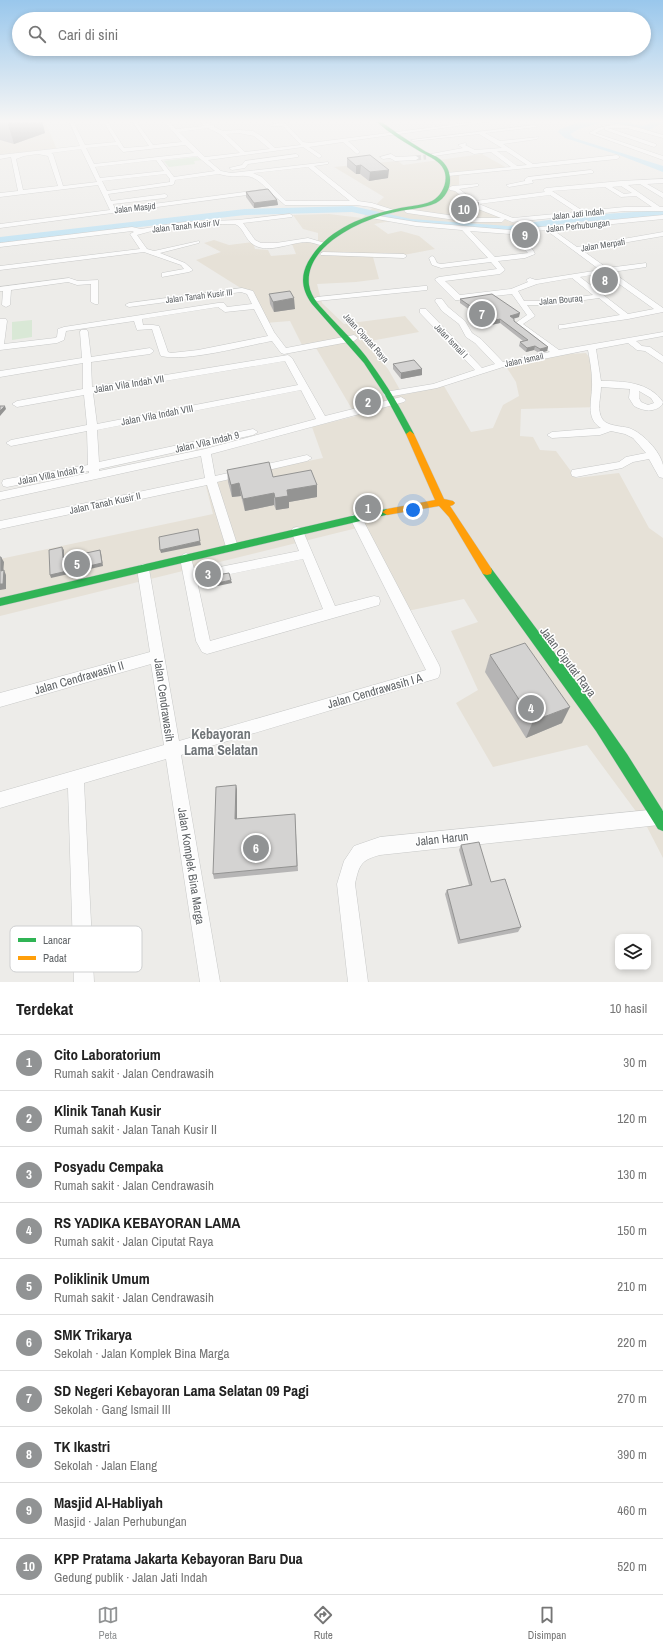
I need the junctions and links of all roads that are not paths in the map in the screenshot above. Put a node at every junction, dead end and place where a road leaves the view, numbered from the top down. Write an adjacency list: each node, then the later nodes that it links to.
1 (93, 166): 21 (street)
2 (15, 167): 31 (street)
3 (53, 167): 27 (street)
4 (163, 167): 14 (street)
5 (213, 167): 13 (street)
6 (244, 167): 13 (street)
7 (292, 167): 15 (street)
8 (311, 167): 41 (street)
9 (445, 167): 16 (main road)
10 (524, 167): 12 (street)
11 (583, 167): 19 (street)
12 (513, 168): 16 (street); 19 (street)
13 (218, 171): 15 (street); 18 (street)
14 (167, 172): 18 (street); 21 (street)
15 (248, 174): 29 (street, Jalan Perhubungan)
16 (450, 174): 28 (main road); 47 (main road)
17 (511, 176): 24 (street)
18 (173, 179): 30 (street)
19 (531, 179): 24 (street)
20 (662, 181): 22 (street)
21 (100, 182): 27 (street); 30 (street)
22 (640, 182): 23 (street); 36 (street)
23 (621, 183): 26 (street); 35 (street)
24 (520, 184): 38 (street)
25 (476, 185): 28 (street)
26 (606, 185): 32 (street); 35 (street)
27 (61, 188): 31 (street)
28 (452, 188): 42 (street, Jalan Jati Indah); 45 (main road)
29 (270, 190): 39 (street, Jalan Masjid); 41 (street, Jalan Perhubungan)
30 (105, 192): 40 (street)
31 (21, 193): 34 (street)
32 (550, 193): 38 (street); 46 (street)
33 (188, 194): 39 (street)
34 (0, 195)
35 (638, 195): 36 (street); 43 (street)
36 (662, 195)
37 (165, 196): 40 (street)
38 (521, 196): 42 (street)
39 (191, 201): 44 (street, Jalan Masjid)
40 (110, 203): 44 (street)
41 (356, 203): 47 (street, Jalan Perhubungan)
42 (472, 203): 50 (street, Jalan Jati Indah)
43 (661, 209): 46 (street, Jalan Jati Indah)
44 (113, 211): 52 (street, Jalan Masjid)
45 (407, 212): 47 (main road); 50 (street)
46 (583, 214): 50 (street, Jalan Jati Indah)
47 (384, 215): 54 (street, Jalan Perhubungan); 66 (main road, Jalan Ciputat Raya)
48 (290, 216): 51 (street, Jalan Tanah Kusir IV)
49 (663, 217): 53 (street, Jalan Perhubungan)
50 (512, 220)
51 (239, 222): 55 (street, Jalan Tanah Kusir IV); 66 (street)
52 (0, 226)
53 (548, 229): 57 (street, Jalan Perhubungan); 67 (street, Jalan Merpati)
54 (465, 230): 56 (street, Jalan Perhubungan); 61 (street)
55 (142, 232): 59 (street, Jalan Tanah Kusir IV); 65 (street)
56 (491, 232): 57 (street, Jalan Perhubungan); 61 (street)
57 (512, 234): 72 (street)
58 (663, 234): 60 (street, Jalan Merpati)
59 (133, 235): 62 (street, Jalan Tanah Kusir IV); 68 (street)
60 (652, 236): 63 (street); 67 (street, Jalan Merpati)
61 (473, 237): 72 (street)
62 (84, 241)
63 (663, 241)
64 (197, 242): 69 (street)
65 (0, 245)
66 (323, 249): 70 (street); 82 (main road, Jalan Ciputat Raya); 97 (main road, Jalan Ciputat Raya)
67 (576, 249): 75 (street)
68 (145, 250): 69 (street); 74 (street)
69 (153, 253): 76 (street)
70 (404, 256)
71 (432, 258): 72 (street)
72 (493, 260): 80 (street)
73 (643, 265): 75 (street)
74 (0, 268)
75 (606, 271): 77 (street); 91 (street)
76 (165, 276)
77 (575, 277): 80 (street); 81 (street, Jalan Bouraq)
78 (4, 288): 84 (street); 86 (street)
79 (424, 288): 82 (street)
80 (515, 293): 85 (street)
81 (600, 296): 85 (street, Jalan Bouraq); 91 (street, Jalan Bouraq)
82 (317, 299): 97 (main road, Jalan Ciputat Raya)
83 (440, 301): 107 (street)
84 (95, 302)
85 (522, 303): 103 (street)
86 (6, 305)
87 (129, 305): 88 (street, Jalan Tanah Kusir III)
88 (257, 306): 90 (street); 96 (street, Jalan Tanah Kusir III)
89 (423, 311): 108 (street, Jalan Ismail I)
90 (137, 317): 96 (street); 100 (street)
91 (628, 317): 93 (street)
92 (3, 321): 99 (street)
93 (562, 327)
94 (84, 332): 105 (street, Jalan Vila Indah VII)
95 (663, 334): 98 (street, Jalan Ismail)
96 (273, 338): 104 (street, Jalan Tanah Kusir III)
97 (350, 339): 104 (street); 114 (main road, Jalan Ciputat Raya)
98 (629, 340): 101 (street, Jalan Ismail); 106 (street)
99 (0, 344)
100 (0, 347)
101 (590, 347): 103 (street, Jalan Ismail); 110 (street)
102 (150, 351): 105 (street)
103 (557, 353): 107 (street, Jalan Ismail)
104 (286, 354): 111 (street); 113 (street, Jalan Vila Indah VII)
105 (87, 360): 109 (street); 113 (street, Jalan Vila Indah VII)
106 (663, 360)
107 (500, 365): 108 (street, Jalan Ismail)
108 (480, 371): 114 (street, Jalan Ismail)
109 (0, 374)
110 (597, 384): 112 (street); 118 (street)
111 (304, 387): 116 (street); 117 (street, Jalan Vila Indah VIII)
112 (635, 387)
113 (88, 391): 115 (street); 117 (street)
114 (394, 397): 116 (street); 121 (main road, Jalan Ciputat Raya)
115 (17, 404)
116 (320, 417): 122 (street); 125 (street, Jalan Vila Indah 9)
117 (92, 427): 120 (street, Jalan Vila Indah VIII); 125 (street)
118 (611, 427): 119 (street); 123 (street)
119 (552, 435)
120 (11, 443)
121 (421, 449): 131 (main road, Jalan Ciputat Raya); 132 (main road, Jalan Ciputat Raya)
122 (205, 452): 125 (street); 128 (street)
123 (653, 455): 126 (street); 127 (street)
124 (308, 458): 128 (street, Jalan Tanah Kusir II)
125 (94, 472): 129 (street, Jalan Villa Indah 2); 130 (street)
126 (576, 473)
127 (663, 474)
128 (211, 480): 135 (street, Jalan Tanah Kusir II); 137 (street)
129 (7, 484)
130 (0, 496)
131 (441, 502): 132 (main road); 133 (main road, Jalan Ciputat Raya); 134 (main road)
132 (452, 504): 133 (main road, Jalan Ciputat Raya)
133 (452, 515): 150 (main road, Jalan Ciputat Raya)
134 (356, 518): 136 (main road); 147 (street, Jalan Cendrawasih I A)
135 (0, 525)
136 (297, 531): 137 (main road); 138 (street)
137 (232, 547): 139 (main road)
138 (307, 554): 141 (street); 144 (street)
139 (186, 558): 140 (main road); 141 (street)
140 (143, 568): 143 (main road); 145 (street, Jalan Cendrawasih)
141 (190, 578): 144 (street)
142 (374, 601): 144 (street)
143 (0, 602)
144 (331, 612)
145 (158, 656): 146 (street, Jalan Cendrawasih II); 147 (street, Jalan Cendrawasih)
146 (0, 700)
147 (172, 749): 148 (street, Jalan Cendrawasih); 154 (street, Jalan Komplek Bina Marga)
148 (76, 779): 149 (street, Jalan Cendrawasih); 151 (street)
149 (0, 800)
150 (661, 821): 155 (street, Jalan Harun)
151 (82, 926)
152 (84, 972): 153 (street)
153 (84, 982)
154 (210, 982)
155 (358, 982)

